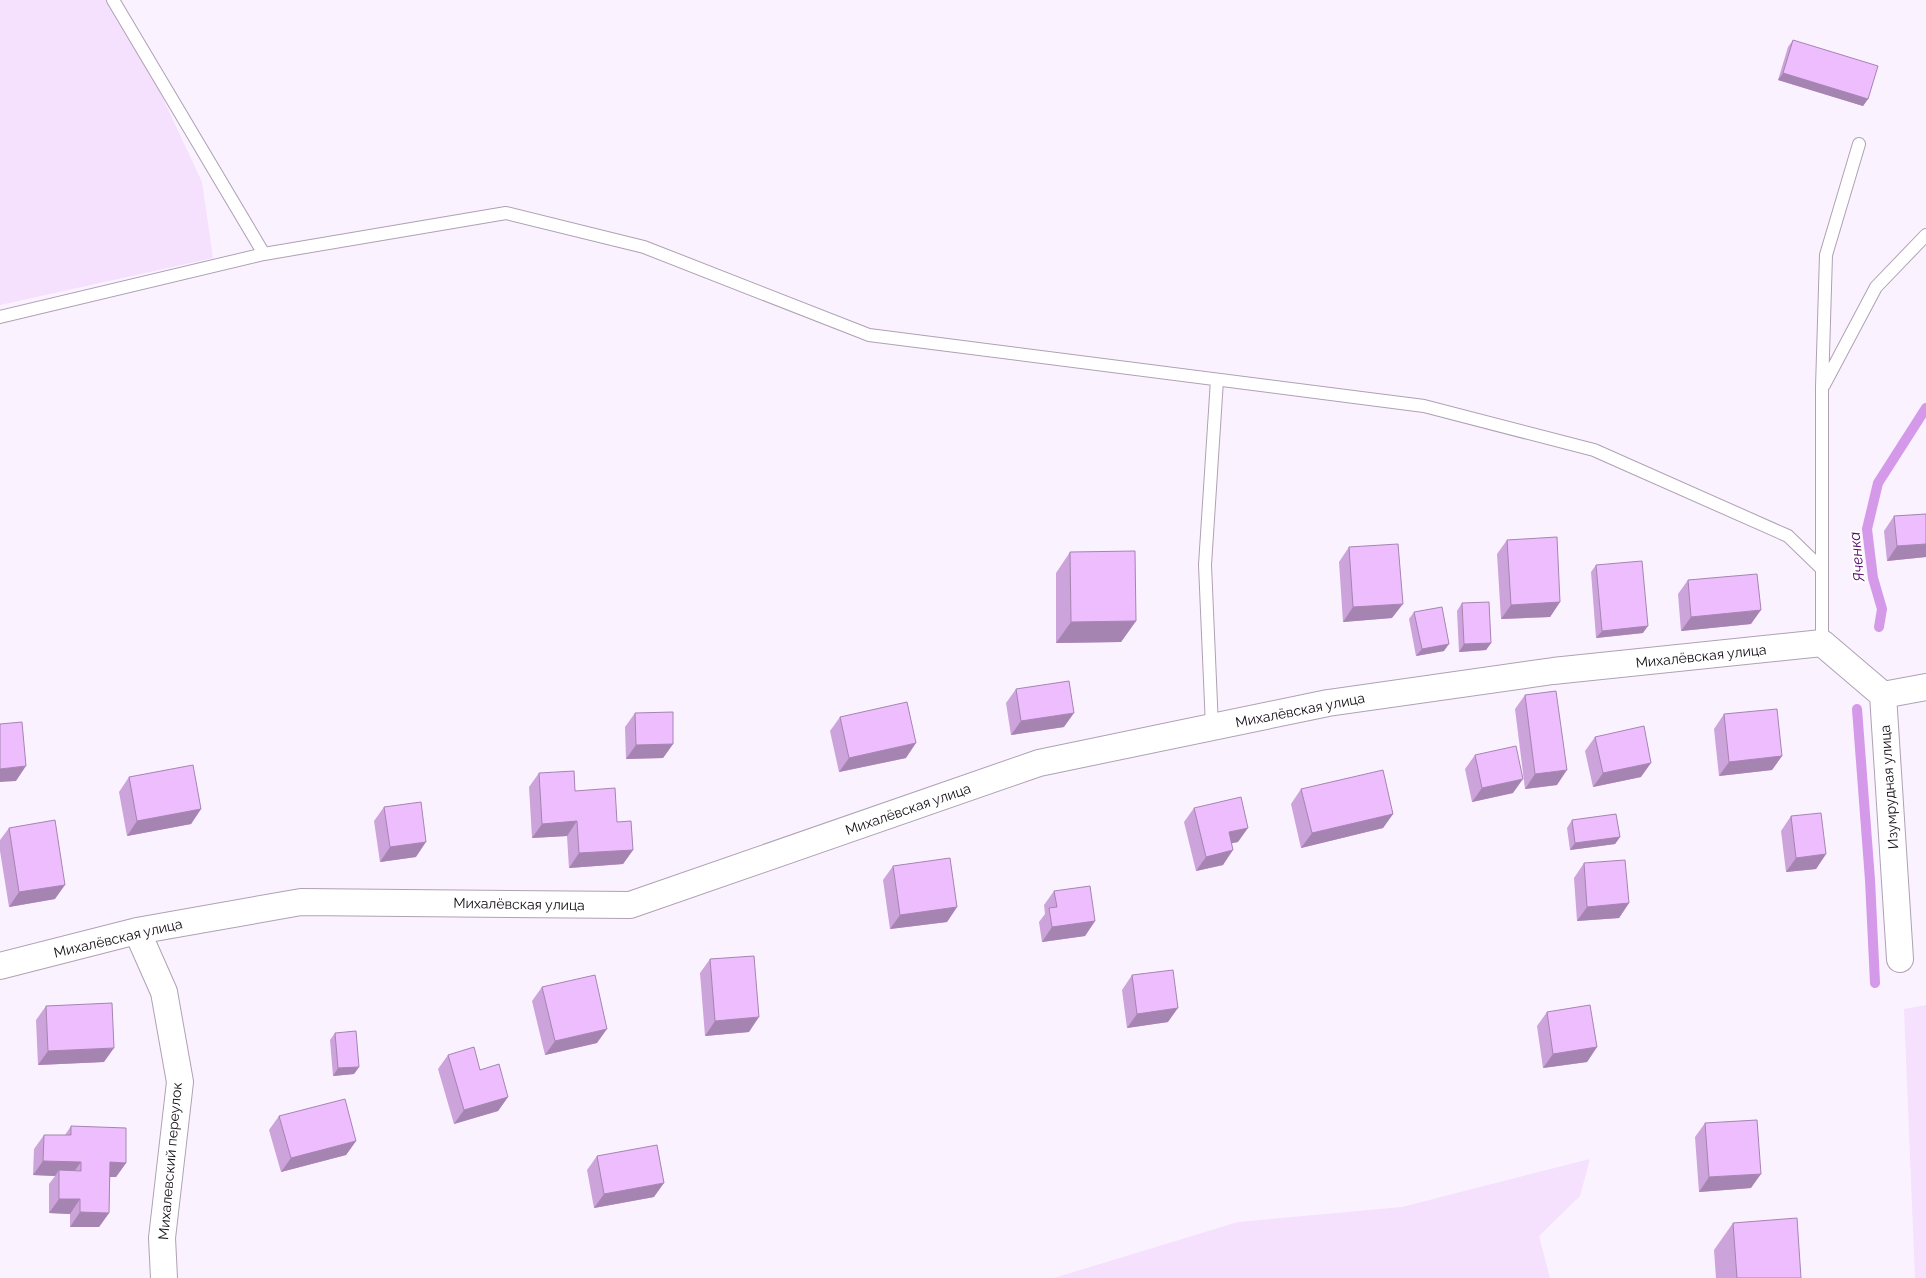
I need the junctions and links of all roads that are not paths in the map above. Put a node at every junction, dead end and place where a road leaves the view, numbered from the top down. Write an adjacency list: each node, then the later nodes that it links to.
1 (112, 0): 4 (lane)
2 (1858, 144): 7 (lane)
3 (1926, 235): 7 (lane)
4 (264, 254): 5 (lane); 6 (lane)
5 (0, 317)
6 (1217, 380): 8 (lane); 12 (lane)
7 (1822, 387): 8 (lane)
8 (1822, 569): 9 (lane)
9 (1822, 643): 11 (street); 12 (street, Михалёвская улица)
10 (1926, 687): 11 (street)
11 (1883, 695): 14 (street, Изумрудная улица)
12 (1212, 727): 13 (street, Михалёвская улица)
13 (137, 931): 15 (street, Михалёвская улица); 16 (street, Михалевский переулок)
14 (1900, 959)
15 (0, 966)
16 (164, 1278)

